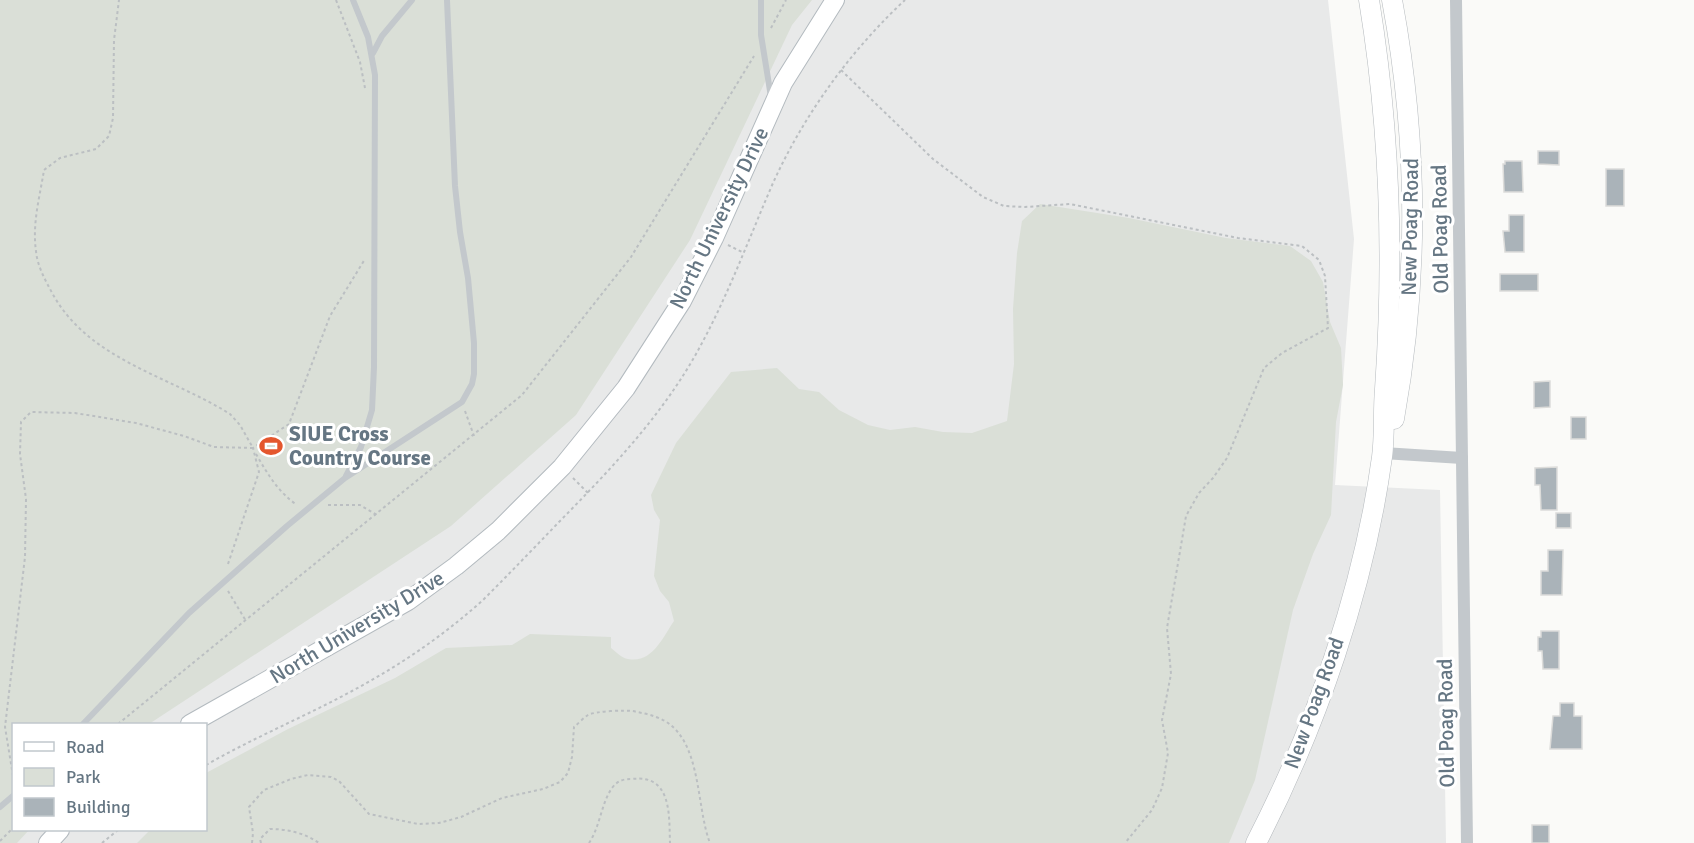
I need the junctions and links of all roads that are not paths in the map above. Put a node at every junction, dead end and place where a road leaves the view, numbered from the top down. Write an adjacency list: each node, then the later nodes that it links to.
1 (353, 0): 9 (lane)
2 (412, 0): 9 (lane)
3 (447, 0): 13 (lane)
4 (761, 0): 10 (lane)
5 (836, 0): 10 (main road, North University Drive)
6 (1369, 0): 11 (main road, New Poag Road)
7 (1392, 0): 11 (main road, New Poag Road)
8 (1456, 0): 12 (street, Old Poag Road)
9 (372, 53): 13 (lane)
10 (772, 106): 15 (main road, North University Drive)
11 (1383, 453): 12 (street); 20 (main road, New Poag Road)
12 (1462, 458): 21 (street, Old Poag Road)
13 (345, 478): 14 (lane)
14 (84, 723)
15 (192, 723)
16 (12, 797): 17 (lane)
17 (0, 807)
18 (59, 831): 19 (main road)
19 (48, 843)
20 (1256, 843)
21 (1467, 843)

